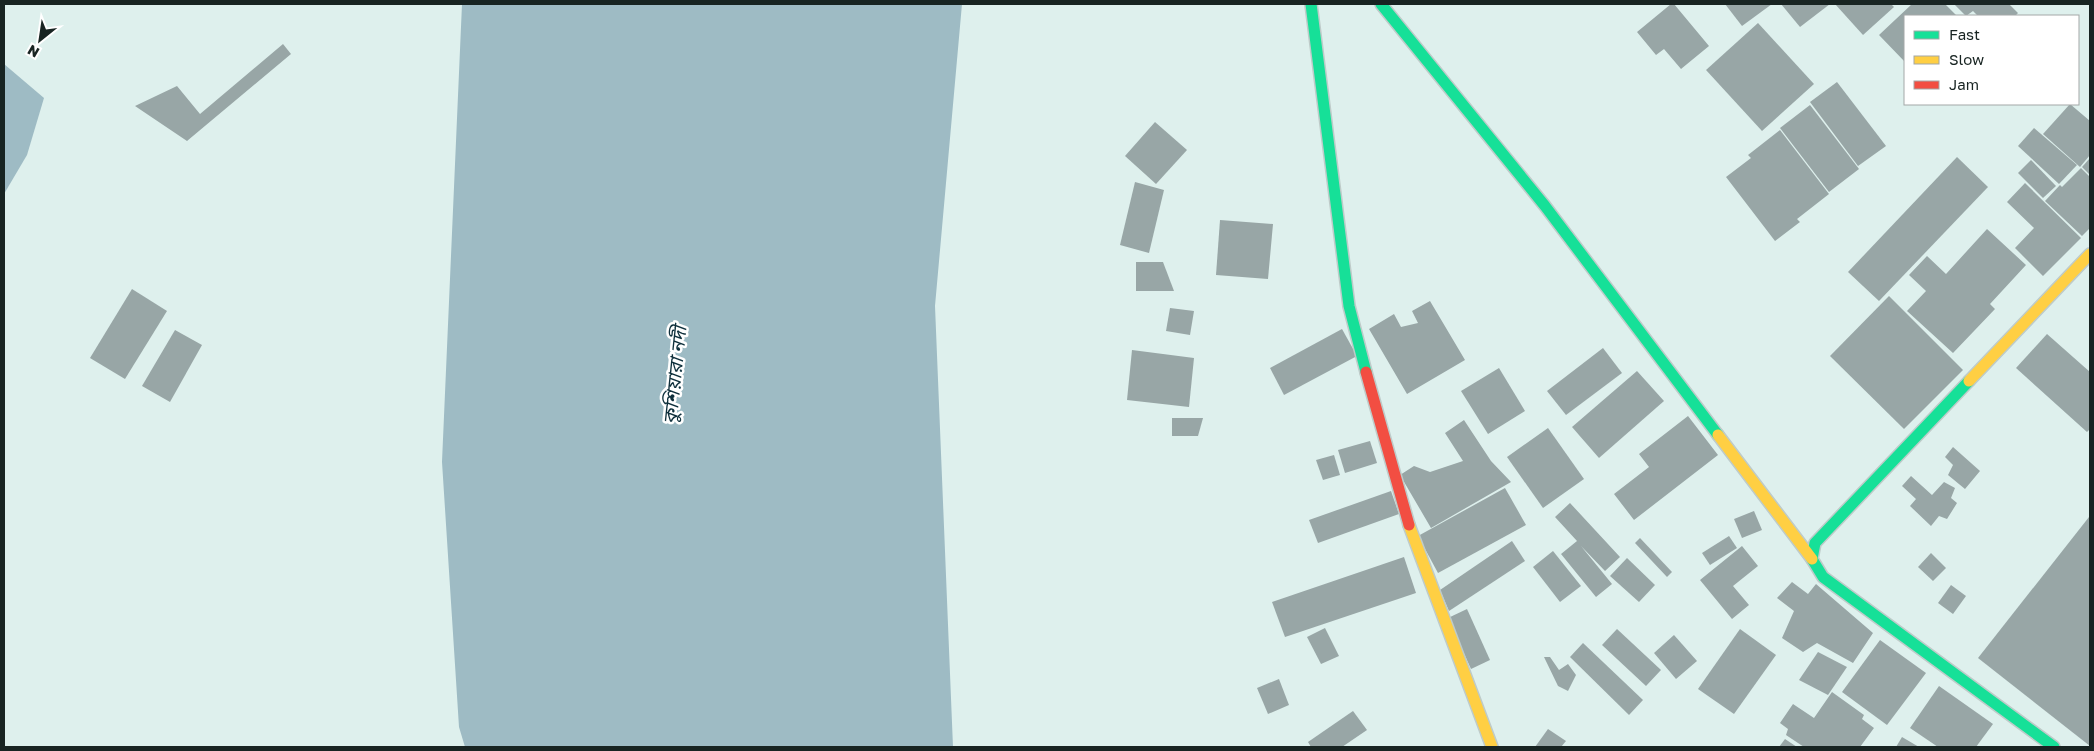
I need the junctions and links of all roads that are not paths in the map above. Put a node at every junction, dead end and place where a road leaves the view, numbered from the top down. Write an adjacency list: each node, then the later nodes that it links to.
1 (1311, 4): 5 (street)
2 (1381, 4): 4 (street)
3 (2090, 254): 4 (street)
4 (1812, 560): 6 (street)
5 (1492, 747)
6 (2054, 747)

